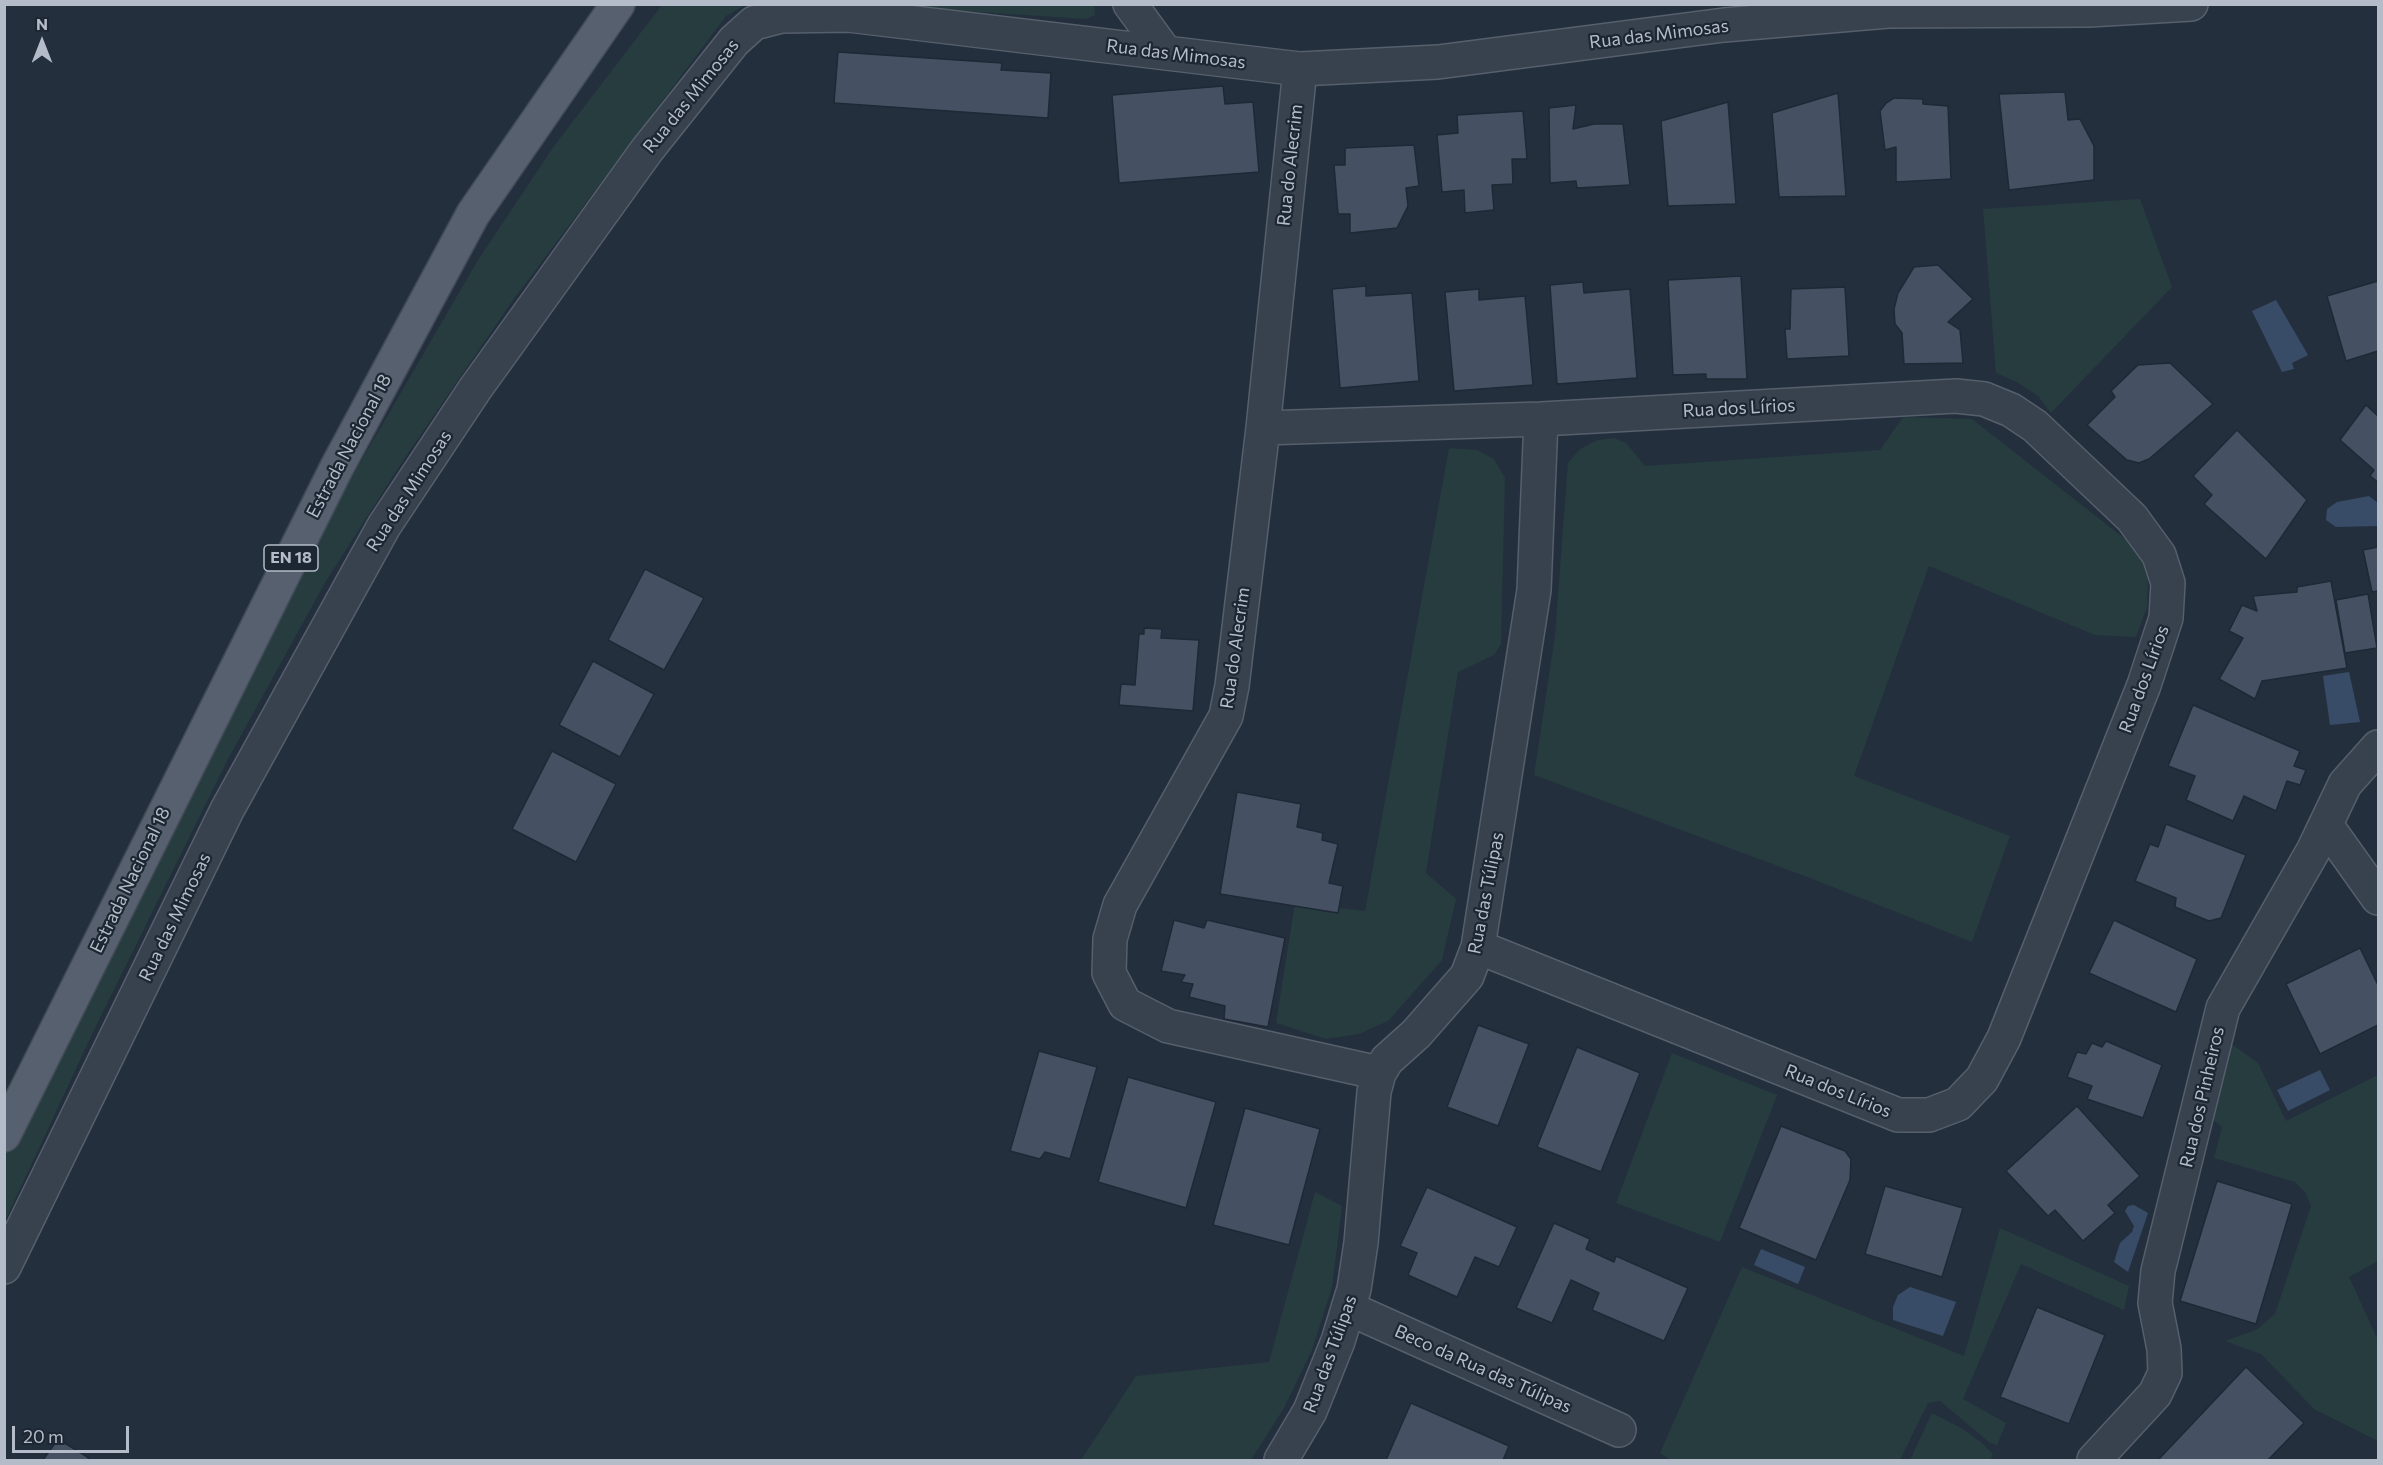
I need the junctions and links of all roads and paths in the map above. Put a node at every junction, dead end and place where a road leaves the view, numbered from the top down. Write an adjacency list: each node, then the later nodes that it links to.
1 (618, 4): 13 (main road, Estrada Nacional 18 / EN 18)
2 (1130, 4): 4 (street)
3 (2191, 4): 5 (street, Rua das Mimosas)
4 (1165, 52): 5 (street, Rua das Mimosas); 14 (street, Rua das Mimosas)
5 (1300, 69): 7 (street, Rua do Alecrim)
6 (1541, 419): 7 (street, Rua dos Lírios); 11 (street, Rua das Túlipas); 11 (street, Rua dos Lírios)
7 (1263, 428): 12 (street, Rua do Alecrim)
8 (2379, 747): 9 (street, Rua dos Pinheiros)
9 (2326, 825): 10 (street); 18 (street, Rua dos Pinheiros)
10 (2379, 898)
11 (1478, 947): 12 (street, Rua das Túlipas)
12 (1380, 1073): 15 (street, Rua das Túlipas)
13 (4, 1135)
14 (4, 1267)
15 (1348, 1308): 16 (street, Beco da Rua das Túlipas); 17 (street, Rua das Túlipas)
16 (1619, 1430)
17 (1281, 1461)
18 (2094, 1461)

